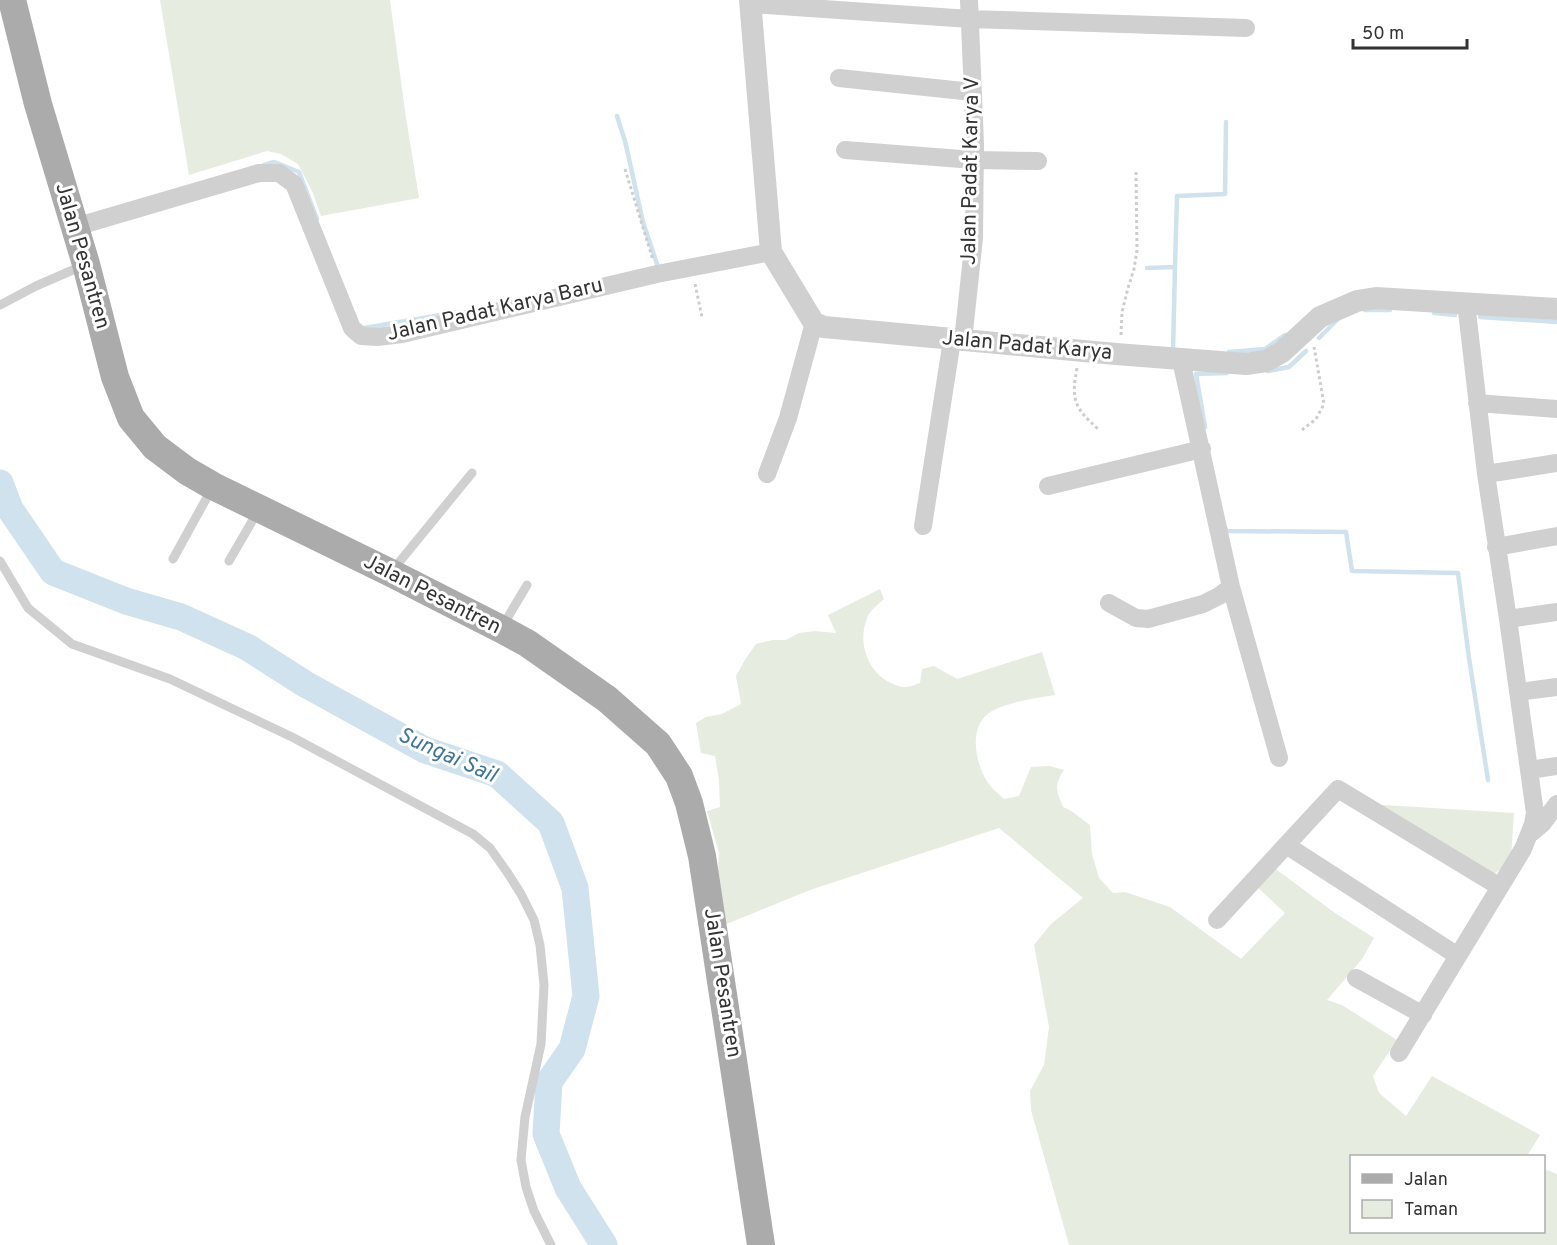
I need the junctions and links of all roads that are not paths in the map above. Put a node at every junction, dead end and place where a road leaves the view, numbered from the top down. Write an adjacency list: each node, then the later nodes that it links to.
1 (969, 0): 4 (street, Jalan Padat Karya V)
2 (750, 2): 4 (street); 12 (street)
3 (12, 14): 11 (main road, Jalan Pesantren)
4 (970, 19): 5 (street); 7 (street, Jalan Padat Karya V)
5 (1246, 28)
6 (839, 78): 7 (street)
7 (973, 92): 9 (street, Jalan Padat Karya V)
8 (845, 150): 9 (street)
9 (974, 160): 10 (street); 18 (street, Jalan Padat Karya V)
10 (1038, 161)
11 (75, 227): 12 (street, Jalan Padat Karya Baru); 13 (main road, Jalan Pesantren)
12 (771, 252): 17 (street)
13 (86, 264): 15 (lane); 27 (main road, Jalan Pesantren)
14 (1466, 303): 16 (street, Jalan Padat Karya); 19 (street, Jalan Padat Karya); 20 (street)
15 (0, 305)
16 (1557, 309)
17 (814, 323): 18 (street, Jalan Padat Karya); 25 (street)
18 (957, 340): 19 (street, Jalan Padat Karya); 30 (street, Jalan Padat Karya V)
19 (1181, 360): 22 (street)
20 (1477, 403): 21 (street); 26 (street)
21 (1557, 409)
22 (1202, 449): 28 (street); 38 (street)
23 (1557, 463): 26 (street)
24 (472, 473): 36 (lane)
25 (767, 474)
26 (1485, 474): 32 (street)
27 (213, 486): 29 (main road, Jalan Pesantren); 33 (lane)
28 (1048, 486)
29 (259, 509): 35 (lane); 36 (main road, Jalan Pesantren)
30 (922, 526)
31 (1557, 536): 32 (street)
32 (1496, 547): 41 (street)
33 (173, 559)
34 (0, 561): 57 (lane)
35 (230, 561)
36 (391, 573): 42 (main road, Jalan Pesantren)
37 (527, 585): 42 (lane)
38 (1231, 587): 39 (street); 45 (street)
39 (1110, 603)
40 (1557, 612): 41 (street)
41 (1508, 619): 44 (street)
42 (501, 629): 58 (main road, Jalan Pesantren)
43 (1557, 687): 44 (street)
44 (1518, 692): 47 (street)
45 (1279, 758)
46 (1557, 766): 47 (street)
47 (1529, 770): 49 (street)
48 (1557, 804): 49 (street)
49 (1530, 834): 51 (street)
50 (1286, 845): 51 (street); 52 (street); 53 (street)
51 (1500, 887): 53 (street)
52 (1217, 920)
53 (1458, 956): 55 (street)
54 (1356, 978): 55 (street)
55 (1423, 1015): 56 (street)
56 (1399, 1053)
57 (551, 1245)
58 (761, 1245)

